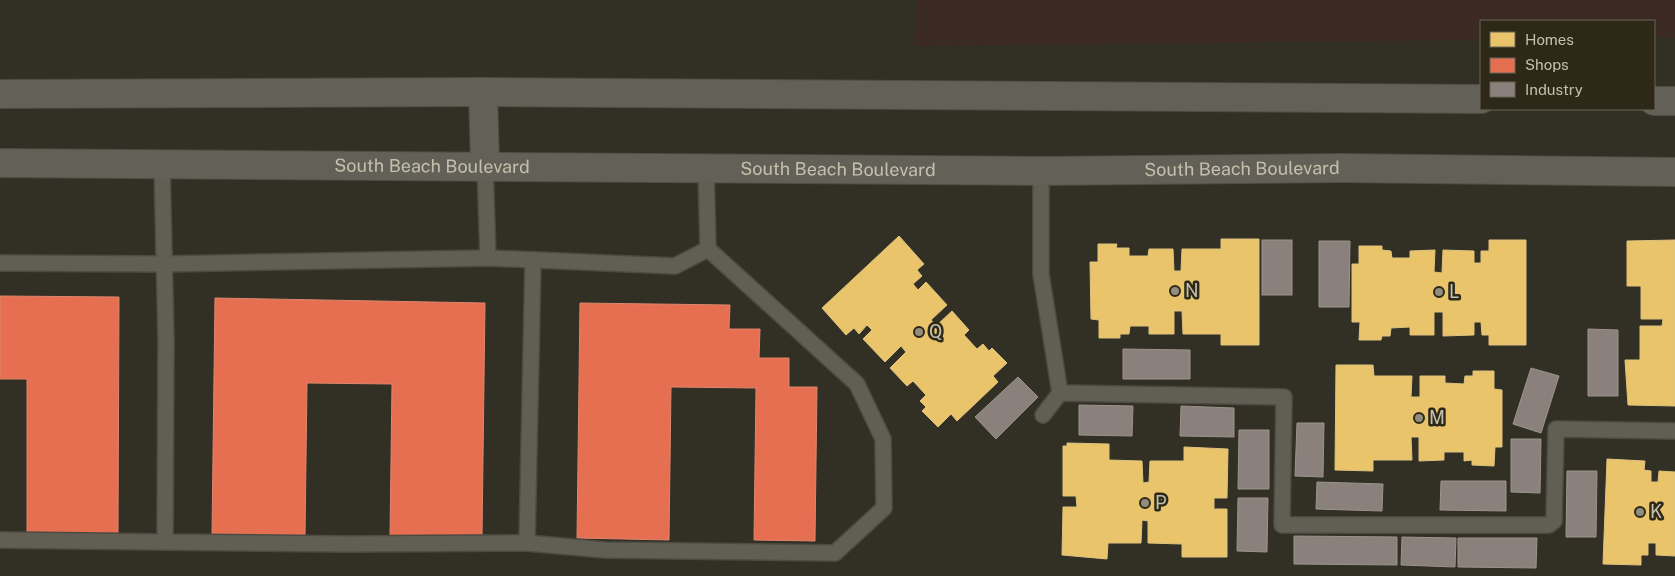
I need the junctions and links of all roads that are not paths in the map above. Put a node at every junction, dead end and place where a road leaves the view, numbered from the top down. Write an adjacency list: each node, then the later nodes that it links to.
1 (482, 92): 2 (main road); 3 (main road); 8 (main road)
2 (0, 94)
3 (1480, 100)
4 (1655, 101): 5 (main road)
5 (1675, 101)
6 (0, 164): 7 (main road, South Beach Boulevard)
7 (162, 164): 8 (main road, South Beach Boulevard); 16 (lane)
8 (485, 166): 9 (main road, South Beach Boulevard); 13 (lane)
9 (706, 168): 10 (main road, South Beach Boulevard); 12 (lane)
10 (1041, 171): 11 (main road, South Beach Boulevard); 17 (lane)
11 (1675, 172)
12 (708, 249): 14 (lane); 22 (lane)
13 (488, 258): 14 (lane); 16 (lane)
14 (533, 260): 22 (lane)
15 (0, 263): 16 (lane)
16 (164, 264): 21 (lane)
17 (1060, 393): 18 (lane); 19 (lane)
18 (1043, 416)
19 (1675, 431)
20 (0, 540): 21 (lane)
21 (165, 542): 22 (lane)
22 (527, 543)

